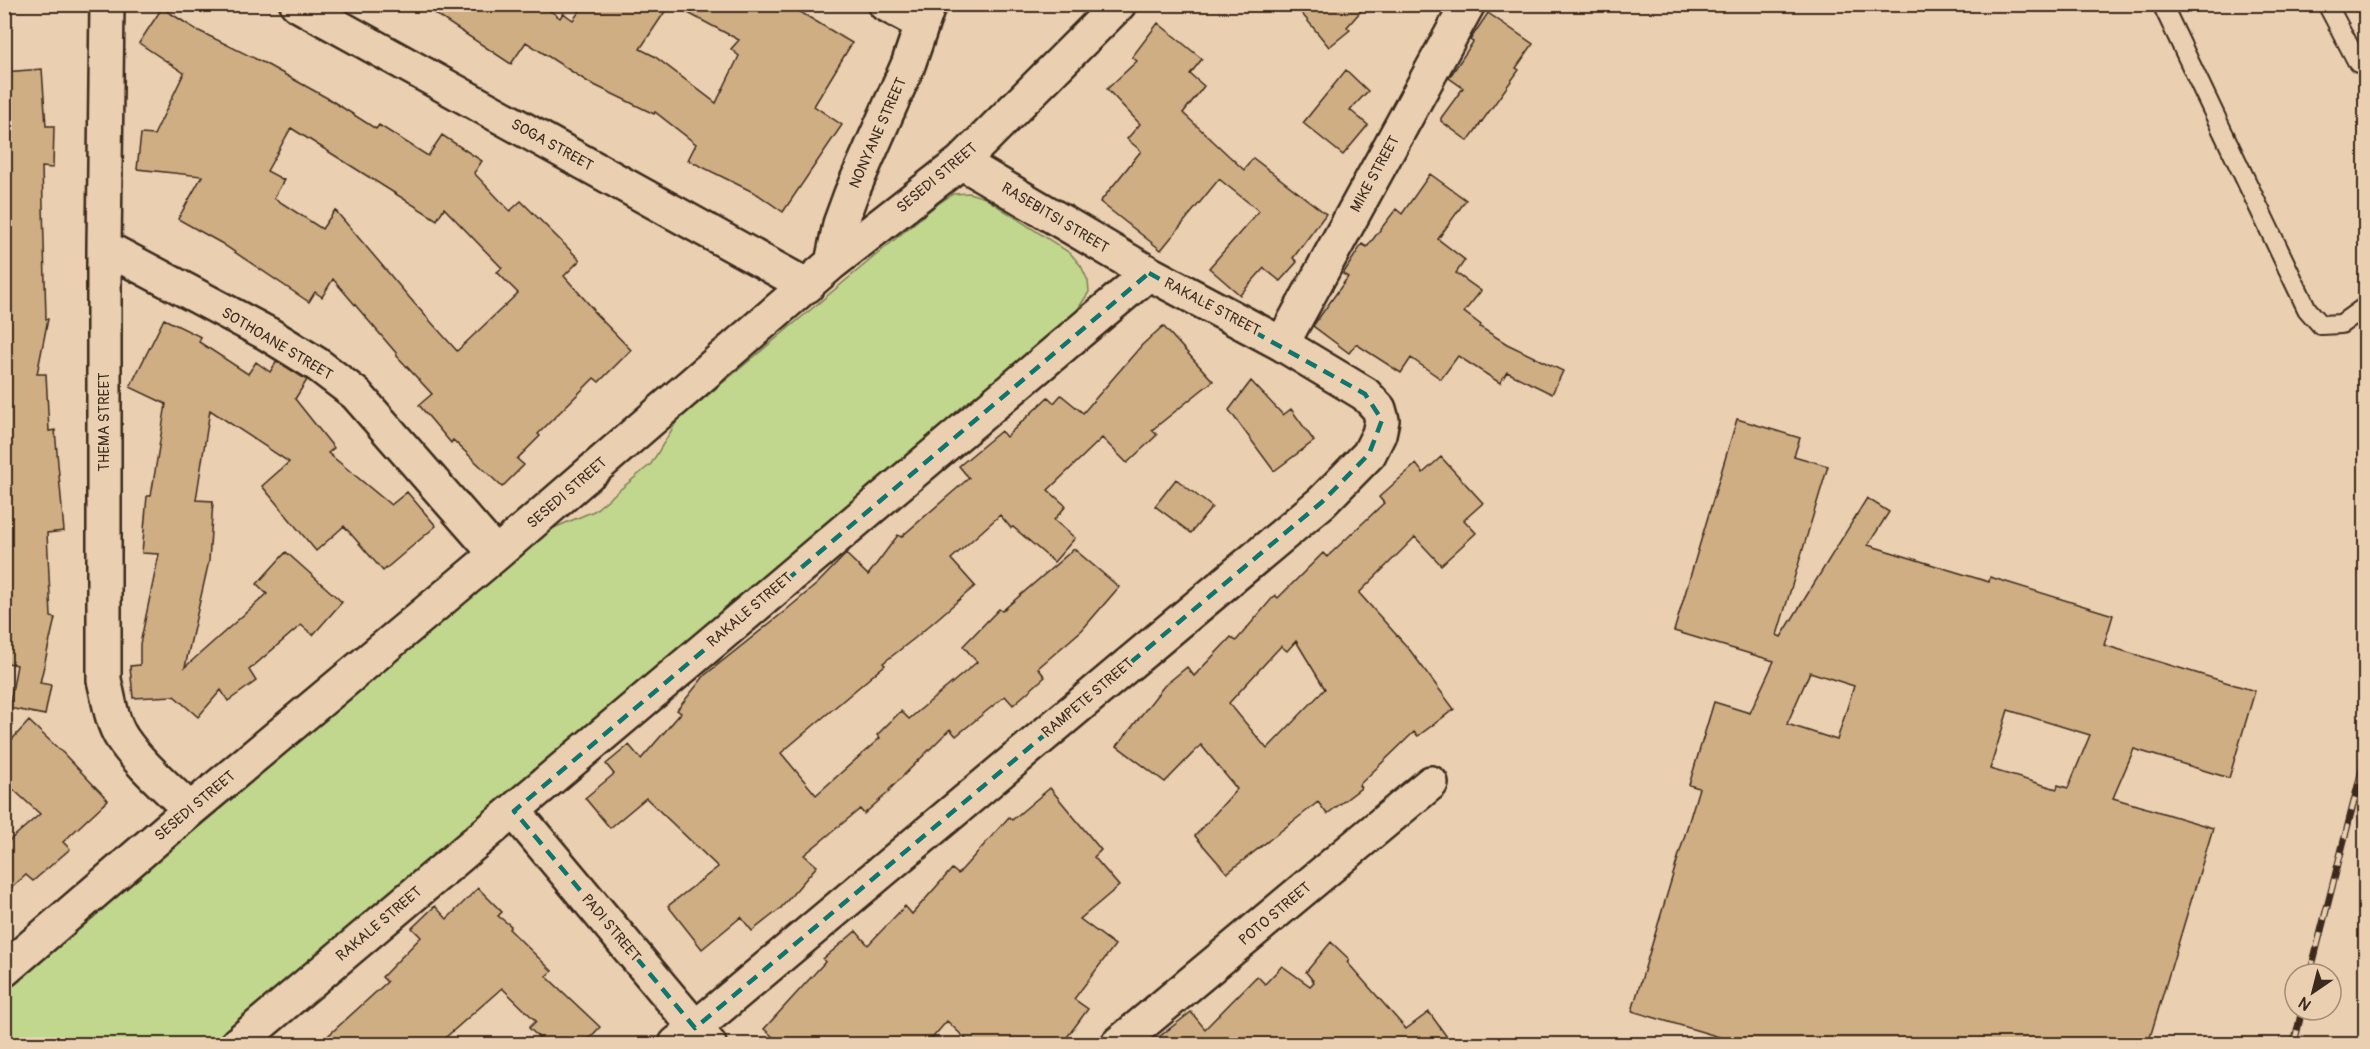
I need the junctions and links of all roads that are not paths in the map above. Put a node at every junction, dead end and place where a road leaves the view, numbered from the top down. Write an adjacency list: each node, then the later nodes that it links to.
1 (107, 4): 11 (street, THEMA STREET)
2 (297, 4): 14 (street, SOGA STREET)
3 (885, 4): 8 (street)
4 (1119, 4): 10 (street, SESEDI STREET)
5 (1468, 4): 16 (street, MIKE STREET)
6 (2162, 4): 15 (lane)
7 (2327, 4): 9 (lane)
8 (926, 14): 12 (street, NONYANE STREET)
9 (2358, 63)
10 (961, 162): 12 (street, SESEDI STREET); 13 (street, RASEBITSI STREET)
11 (104, 247): 17 (street, SOTHOANE STREET); 19 (street, THEMA STREET)
12 (832, 263): 14 (street, SESEDI STREET)
13 (1149, 273): 16 (street, RAKALE STREET); 20 (street, RAKALE STREET)
14 (807, 286): 17 (street, SESEDI STREET)
15 (2366, 306)
16 (1282, 344): 22 (street, RAMPETE STREET)
17 (496, 554): 19 (street, SESEDI STREET)
18 (1431, 783): 24 (street, POTO STREET)
19 (190, 810): 21 (street, SESEDI STREET)
20 (514, 811): 22 (street, PADI STREET); 23 (street, RAKALE STREET)
21 (4, 970)
22 (693, 1039)
23 (237, 1044)
24 (1118, 1044)

